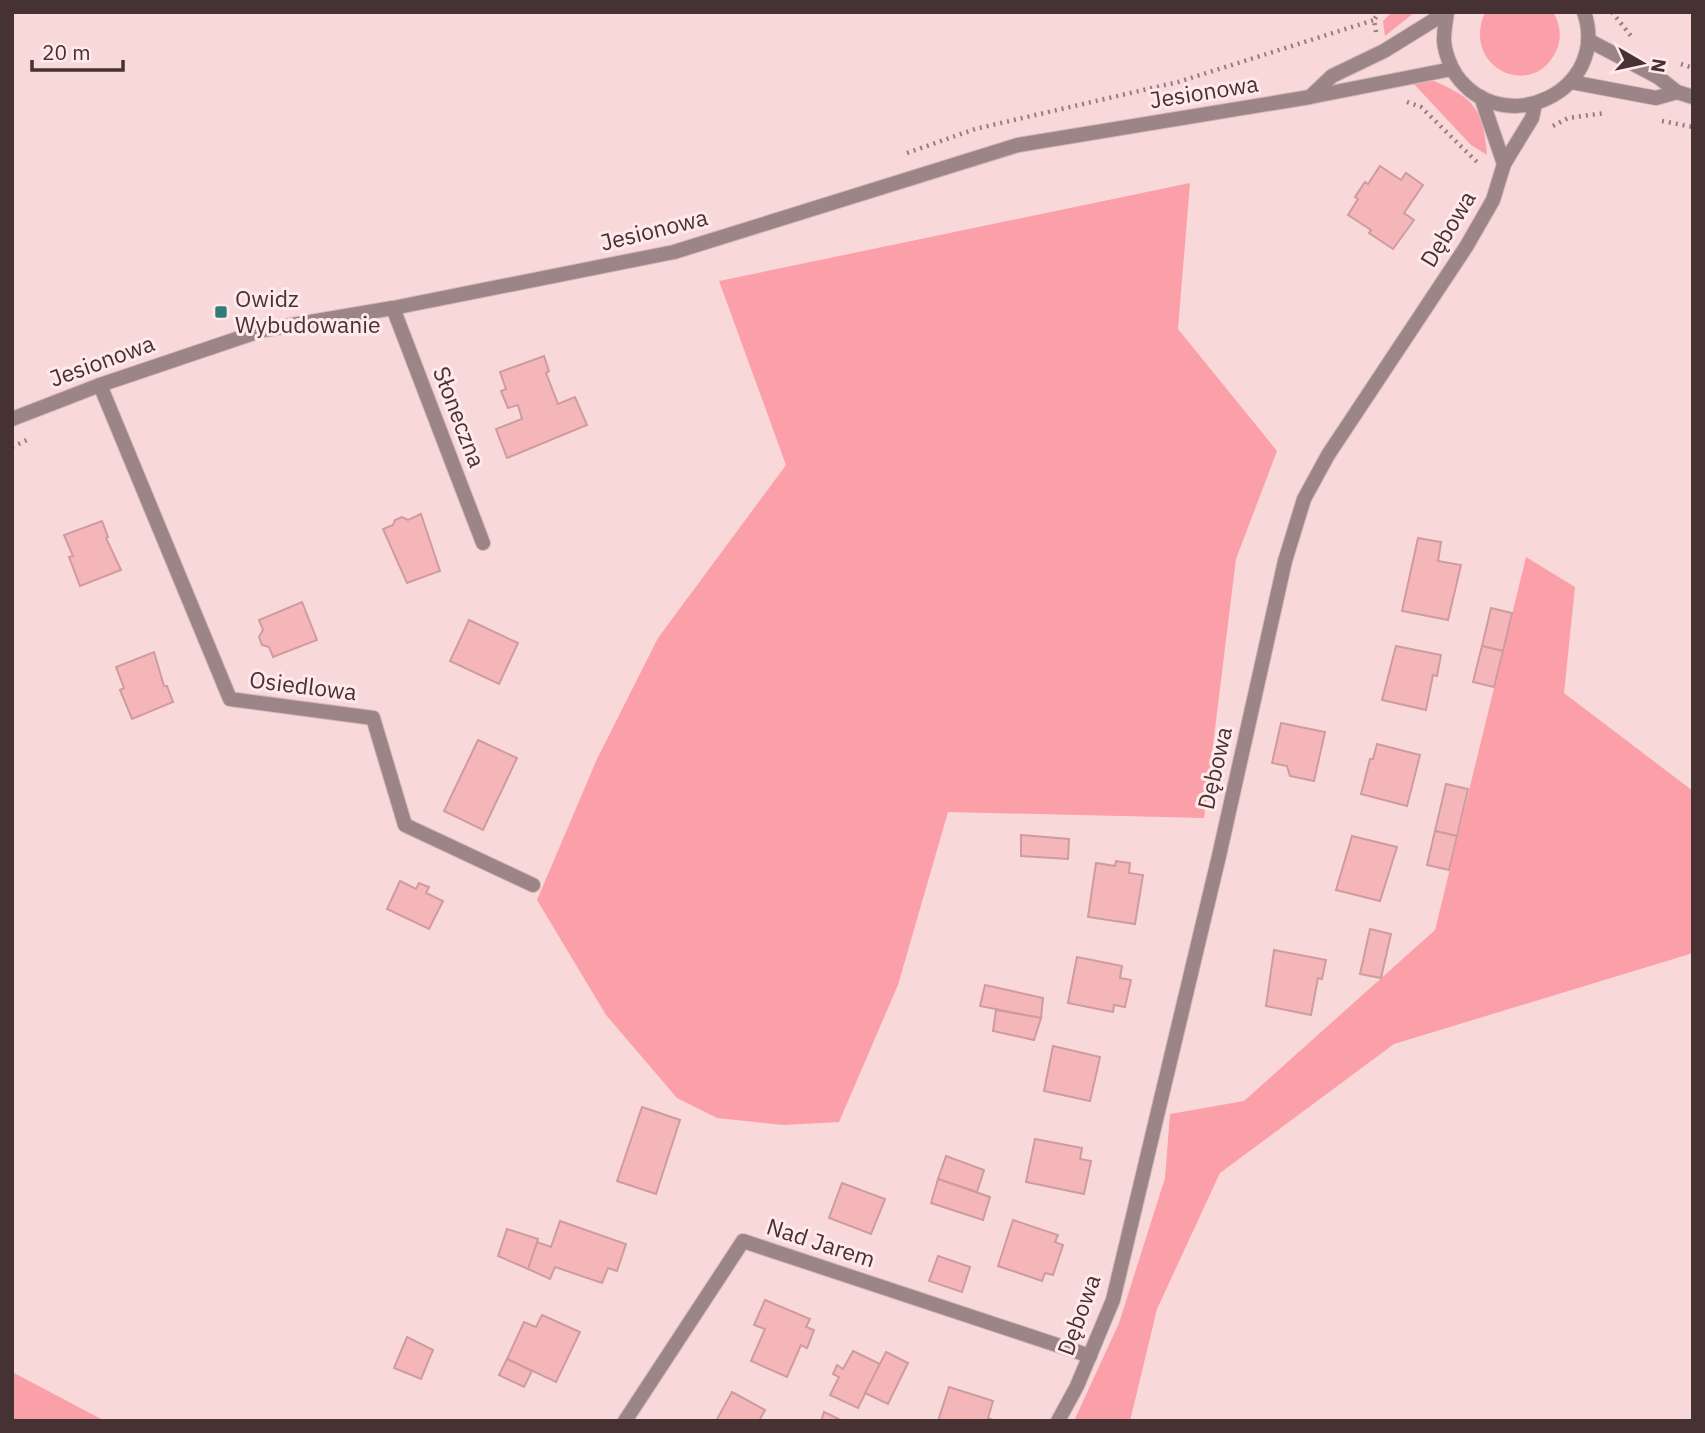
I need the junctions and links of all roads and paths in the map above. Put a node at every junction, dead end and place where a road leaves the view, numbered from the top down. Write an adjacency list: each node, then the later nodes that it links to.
1 (1447, 12): 4 (street); 7 (street)
2 (1584, 12): 3 (street)
3 (1588, 40): 5 (street); 6 (street)
4 (1452, 69): 7 (street, Jesionowa); 8 (street)
5 (1570, 82): 6 (street); 11 (street)
6 (1677, 92): 9 (street)
7 (1310, 97): 17 (street, Jesionowa)
8 (1481, 97): 11 (street); 16 (street)
9 (1693, 97)
10 (1408, 102): 16 (path)
11 (1535, 104): 16 (street, Dębowa)
12 (1614, 113): 15 (path)
13 (1650, 118): 14 (path)
14 (1693, 127)
15 (1545, 133)
16 (1503, 168): 22 (street, Dębowa)
17 (393, 308): 18 (street, Jesionowa); 20 (street, Słoneczna)
18 (100, 385): 19 (street, Jesionowa); 21 (street, Osiedlowa)
19 (12, 419)
20 (483, 543)
21 (533, 885)
22 (1090, 1356): 23 (street, Nad Jarem); 24 (street, Dębowa)
23 (625, 1421)
24 (1058, 1421)

